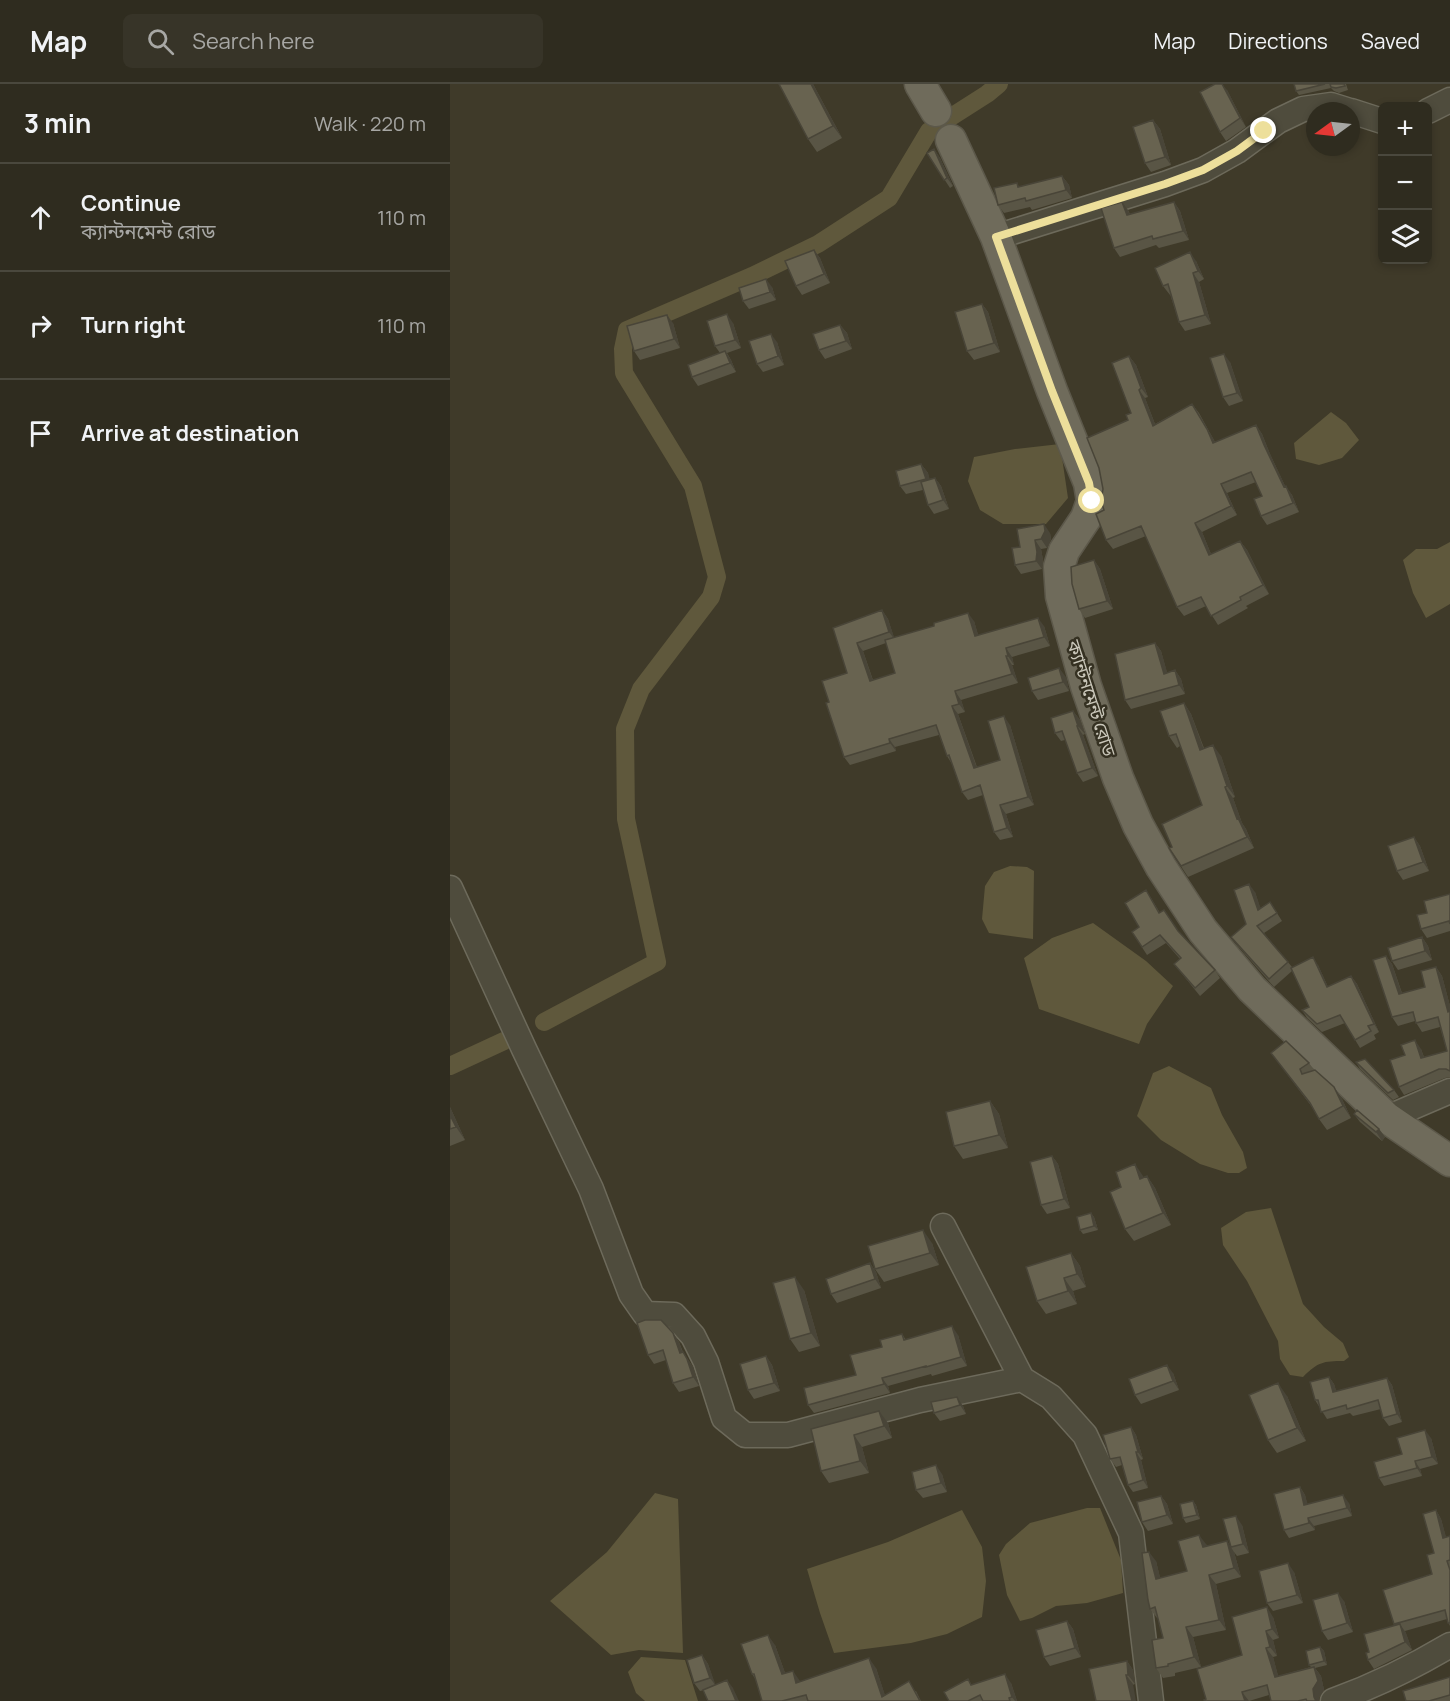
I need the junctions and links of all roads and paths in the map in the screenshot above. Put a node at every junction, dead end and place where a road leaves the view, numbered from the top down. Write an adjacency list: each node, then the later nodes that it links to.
1 (920, 84): 5 (main road)
2 (1450, 100): 4 (street)
3 (1306, 109): 9 (street)
4 (1432, 109)
5 (936, 111)
6 (1360, 114): 7 (street)
7 (1378, 119)
8 (951, 140): 9 (main road, ক্যান্টনমেন্ট রোড)
9 (996, 237): 12 (main road, ক্যান্টনমেন্ট রোড)
10 (450, 888): 15 (street)
11 (1450, 1091): 12 (street)
12 (1387, 1119): 13 (main road, ক্যান্টনমেন্ট রোড)
13 (1450, 1161)
14 (943, 1226): 15 (street)
15 (1022, 1379): 17 (street)
16 (1450, 1645): 18 (street)
17 (1151, 1701)
18 (1333, 1701)

